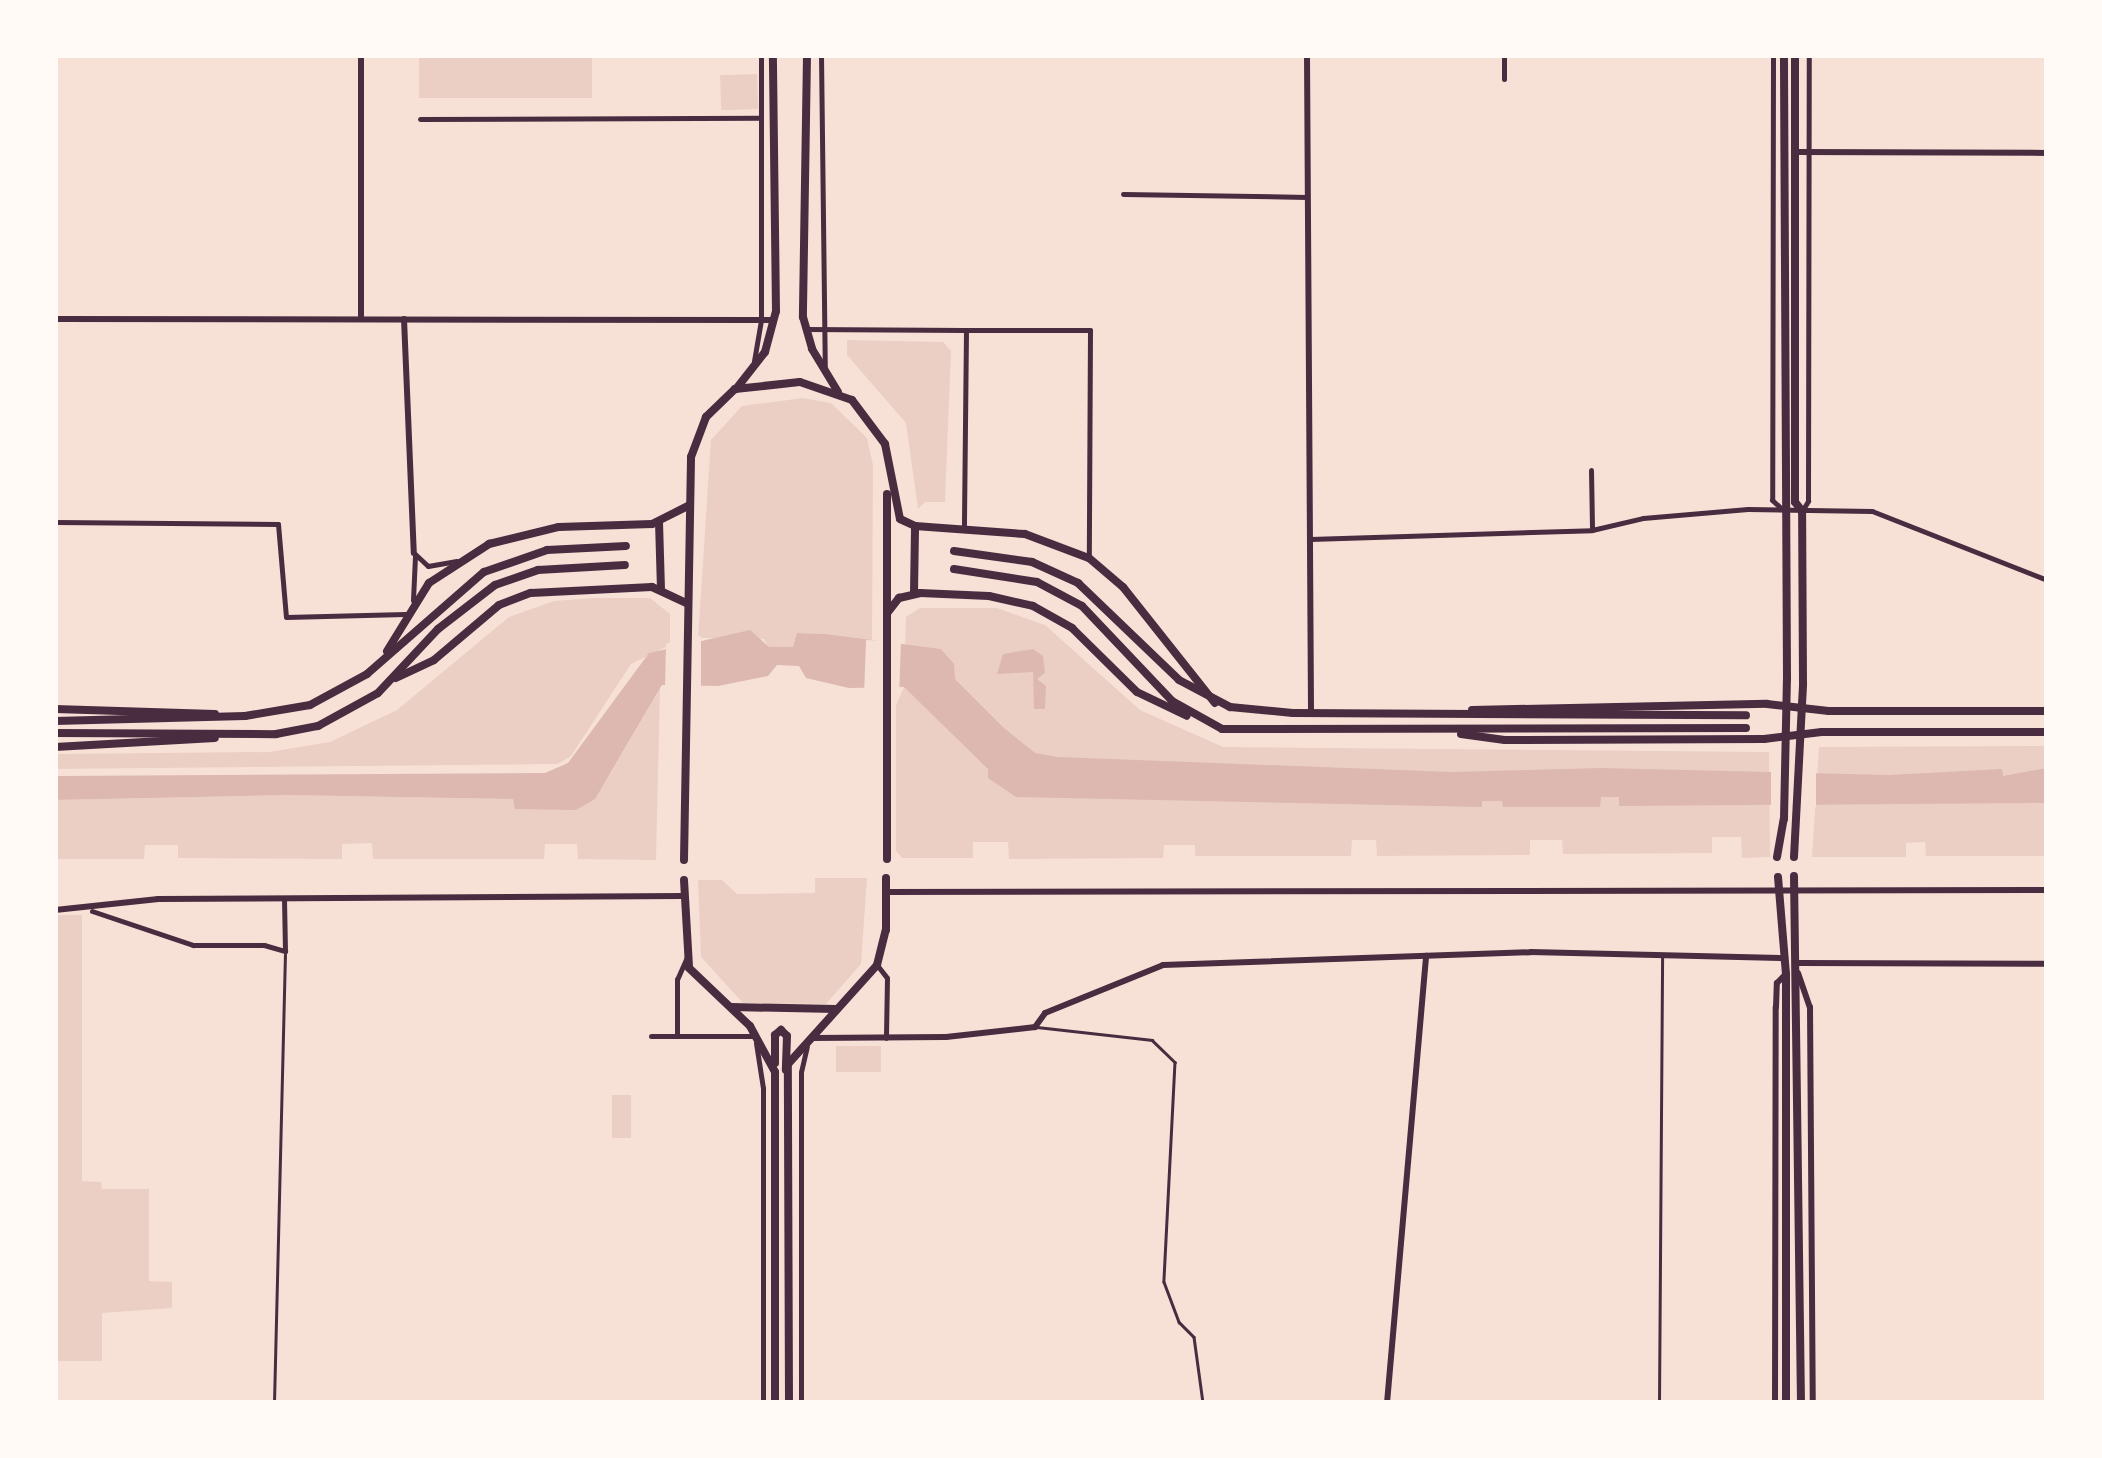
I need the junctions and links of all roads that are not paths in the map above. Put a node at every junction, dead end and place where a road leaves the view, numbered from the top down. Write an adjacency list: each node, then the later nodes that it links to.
1 (361, 55): 22 (street)
2 (760, 55): 14 (street)
3 (772, 55): 24 (main road)
4 (807, 55): 25 (main road)
5 (821, 55): 26 (street)
6 (1306, 55): 19 (street)
7 (1504, 55): 12 (street)
8 (1773, 55): 35 (street)
9 (1784, 55): 35 (main road)
10 (1795, 55): 15 (main road)
11 (1809, 55): 16 (street)
12 (1504, 78)
13 (420, 118): 14 (street)
14 (761, 118): 23 (street)
15 (1796, 152): 16 (street); 36 (main road)
16 (1808, 152): 17 (street); 36 (street)
17 (2047, 153)
18 (1123, 194): 19 (street)
19 (1307, 198): 42 (street)
20 (55, 319): 22 (street)
21 (404, 319): 22 (street); 23 (street); 45 (street)
22 (361, 320)
23 (761, 320): 24 (street); 28 (street)
24 (774, 320): 28 (main road)
25 (806, 329): 26 (street); 29 (main road)
26 (822, 329): 27 (street); 29 (street)
27 (966, 330): 40 (street); 46 (street)
28 (745, 379): 30 (main road)
29 (829, 379): 31 (main road)
30 (735, 390): 31 (main road); 34 (main road)
31 (838, 392): 32 (main road)
32 (888, 469): 39 (main road); 56 (main road)
33 (1591, 470): 41 (street)
34 (690, 506): 38 (main road); 54 (main road)
35 (1783, 510): 36 (street); 41 (street); 60 (main road)
36 (1802, 511): 50 (street); 61 (main road)
37 (55, 522): 55 (street)
38 (659, 522): 47 (main road); 51 (main road)
39 (915, 526): 40 (main road); 52 (main road)
40 (964, 528): 46 (main road)
41 (1592, 530): 42 (street)
42 (1308, 539): 64 (street)
43 (626, 546): 57 (main road)
44 (954, 552): 59 (main road)
45 (414, 553): 47 (street); 53 (street)
46 (1089, 558): 59 (main road)
47 (457, 561): 53 (main road)
48 (625, 565): 58 (main road)
49 (954, 569): 69 (main road)
50 (2047, 580)
51 (660, 588): 54 (main road); 58 (main road)
52 (914, 594): 56 (main road); 69 (main road)
53 (413, 600): 55 (main road)
54 (687, 603): 81 (main road)
55 (404, 614): 57 (main road)
56 (886, 616): 79 (main road)
57 (383, 659): 67 (main road)
58 (392, 680): 74 (main road)
59 (1215, 703): 64 (main road)
60 (1786, 706): 61 (main road); 65 (main road); 76 (main road)
61 (1802, 708): 63 (main road); 75 (main road)
62 (55, 709): 67 (main road)
63 (2047, 710)
64 (1312, 713): 65 (main road)
65 (1424, 714): 66 (main road)
66 (1746, 715)
67 (245, 716): 68 (main road)
68 (55, 721)
69 (1200, 722): 71 (main road)
70 (1746, 728): 71 (main road)
71 (1446, 730): 76 (main road)
72 (2047, 732): 75 (main road)
73 (55, 733): 74 (main road)
74 (240, 735): 77 (main road)
75 (1801, 735): 76 (main road); 78 (main road)
76 (1785, 737): 80 (main road)
77 (55, 747)
78 (1794, 857)
79 (887, 858)
80 (1777, 858)
81 (684, 860)
82 (1778, 876): 86 (main road)
83 (1794, 876): 87 (main road)
84 (886, 878): 89 (main road)
85 (684, 880): 90 (main road)
86 (1778, 889): 87 (street); 89 (street); 98 (main road)
87 (1794, 889): 88 (street); 99 (main road)
88 (2047, 890)
89 (886, 892): 101 (main road)
90 (684, 896): 91 (street); 96 (main road)
91 (284, 898): 93 (street); 94 (street)
92 (55, 910): 93 (street)
93 (92, 911): 94 (street)
94 (285, 952): 114 (lane)
95 (1426, 956): 97 (street); 106 (street); 120 (street)
96 (686, 957): 104 (main road); 108 (street)
97 (1662, 958): 98 (street); 121 (lane)
98 (1783, 958): 103 (main road)
99 (1799, 962): 100 (street); 102 (main road)
100 (2047, 964)
101 (877, 965): 105 (main road); 111 (street)
102 (1798, 973): 124 (main road); 125 (street)
103 (1786, 974): 122 (street); 123 (main road)
104 (726, 1006): 105 (main road); 109 (main road)
105 (837, 1009): 110 (main road)
106 (1035, 1027): 111 (street); 119 (lane)
107 (652, 1036): 108 (street)
108 (677, 1036): 109 (street)
109 (757, 1038): 112 (main road); 115 (street)
110 (810, 1038): 111 (street); 113 (main road); 118 (street)
111 (886, 1038)
112 (775, 1072): 113 (main road); 116 (main road)
113 (788, 1079): 117 (main road)
114 (274, 1403)
115 (762, 1403)
116 (775, 1403)
117 (788, 1403)
118 (801, 1403)
119 (1204, 1403)
120 (1387, 1403)
121 (1659, 1403)
122 (1775, 1403)
123 (1786, 1403)
124 (1801, 1403)
125 (1813, 1403)

